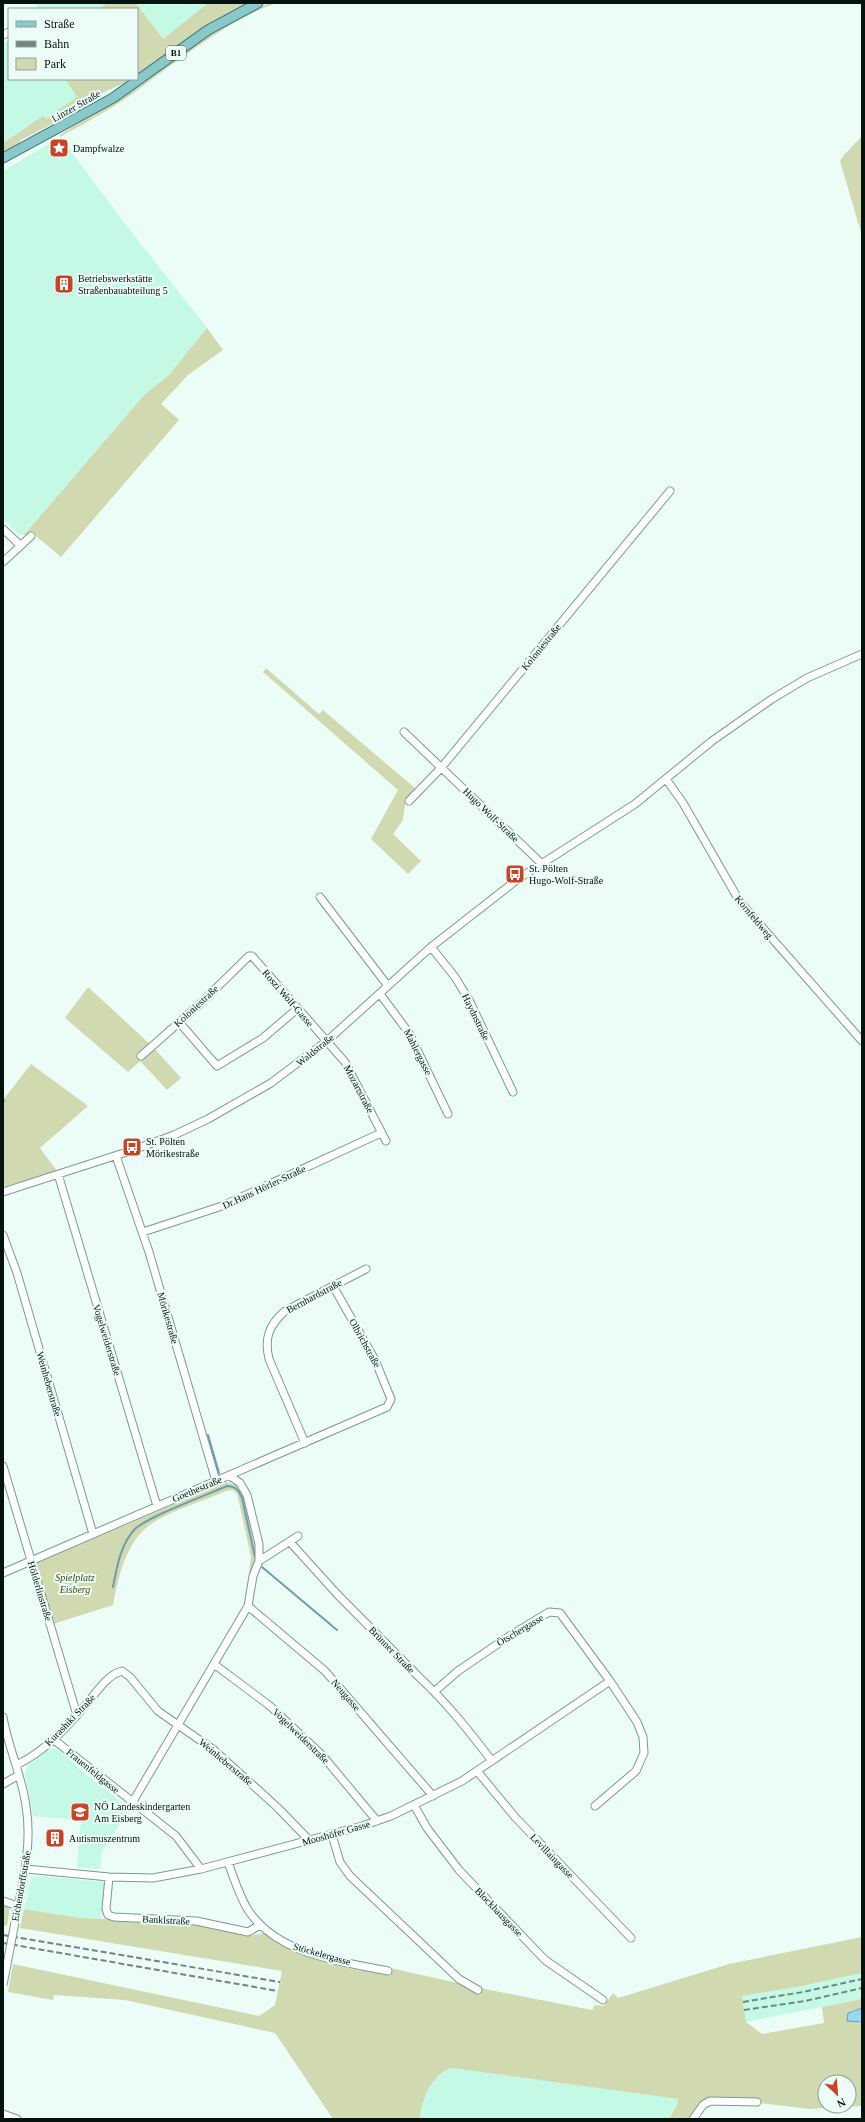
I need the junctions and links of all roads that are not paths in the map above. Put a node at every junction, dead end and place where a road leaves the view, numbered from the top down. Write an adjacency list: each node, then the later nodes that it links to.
1 (258, 3): 2 (main road, Linzer Straße / B1)
2 (3, 158)
3 (670, 491): 10 (street, Koloniestraße)
4 (3, 528): 6 (street)
5 (31, 536): 6 (street)
6 (20, 545): 7 (street)
7 (3, 562)
8 (862, 654): 11 (street, Waldstraße)
9 (404, 732): 10 (street, Hugo Wolf-Straße)
10 (442, 768): 12 (street, Koloniestraße); 13 (street, Hugo Wolf-Straße)
11 (666, 779): 13 (street, Waldstraße); 22 (street, Kornfeldweg)
12 (409, 801)
13 (541, 863): 15 (street, Waldstraße)
14 (320, 897): 17 (street)
15 (431, 947): 17 (street, Waldstraße); 24 (street, Haydnstraße)
16 (249, 956): 19 (street, Roszi Wolf-Gasse); 20 (street, Koloniestraße)
17 (388, 986): 18 (street, Waldstraße)
18 (380, 994): 21 (street, Waldstraße); 25 (street, Mahlergasse)
19 (298, 1009): 20 (street); 21 (street, Roszi Wolf-Gasse)
20 (179, 1022): 23 (street, Koloniestraße)
21 (328, 1040): 26 (street, Mozartstraße); 28 (street, Waldstraße)
22 (862, 1041)
23 (141, 1056)
24 (513, 1092)
25 (448, 1114)
26 (381, 1133): 27 (street, Mozartstraße); 31 (street, Dr.Hans Hörler-Straße)
27 (386, 1141)
28 (116, 1156): 29 (street, Waldstraße); 31 (street, Mörikestraße)
29 (58, 1174): 30 (street, Waldstraße); 40 (street, Vogelweiderstraße)
30 (3, 1192)
31 (143, 1232): 39 (street, Mörikestraße)
32 (3, 1235): 41 (street, Weinheberstraße)
33 (366, 1269): 34 (street, Bernhardstraße)
34 (333, 1286): 35 (street, Olbrichstraße); 36 (street, Bernhardstraße)
35 (390, 1403): 36 (street, Goethestraße)
36 (305, 1443): 38 (street, Goethestraße)
37 (3, 1466): 44 (street, Hölderlinstraße)
38 (230, 1476): 39 (street, Goethestraße); 45 (street)
39 (216, 1481): 40 (street, Goethestraße)
40 (157, 1506): 41 (street, Goethestraße)
41 (94, 1534): 44 (street, Goethestraße)
42 (298, 1536): 43 (street)
43 (290, 1542): 45 (street); 51 (street, Brünner Straße)
44 (31, 1561): 46 (street, Goethestraße); 52 (street, Hölderlinstraße)
45 (259, 1561): 47 (street)
46 (3, 1573)
47 (248, 1606): 48 (street); 61 (street, Neugasse)
48 (214, 1664): 54 (street); 65 (street, Vogelweiderstraße)
49 (122, 1671): 52 (street, Kurashiki Straße); 54 (street, Weinheberstraße)
50 (610, 1681): 51 (street, Ötschergasse); 56 (street, Mooshöfer Gasse); 64 (street)
51 (435, 1691): 56 (street, Brünner Straße)
52 (77, 1715): 55 (street, Kurashiki Straße)
53 (3, 1717): 57 (street, Eichendorffstraße)
54 (178, 1724): 62 (street); 67 (street, Weinheberstraße)
55 (53, 1739): 57 (street, Kurashiki Straße); 62 (street, Frauenfeldgasse)
56 (492, 1761): 58 (street, Mooshöfer Gasse)
57 (16, 1765): 59 (street, Eichendorffstraße)
58 (477, 1772): 61 (street, Mooshöfer Gasse); 75 (street, Levillaingasse)
59 (19, 1775): 60 (street); 70 (street, Eichendorffstraße)
60 (3, 1784)
61 (433, 1796): 63 (street, Mooshöfer Gasse)
62 (132, 1802): 69 (street, Frauenfeldgasse)
63 (414, 1805): 65 (street, Mooshöfer Gasse); 79 (street, Blockhausgasse)
64 (595, 1806)
65 (377, 1821): 66 (street, Mooshöfer Gasse)
66 (332, 1834): 67 (street, Mooshöfer Gasse); 78 (street)
67 (310, 1841): 68 (street, Mooshöfer Gasse)
68 (228, 1862): 69 (street, Mooshöfer Gasse); 74 (street, Stöckelergasse)
69 (201, 1869): 71 (street, Mooshöfer Gasse)
70 (26, 1870): 71 (street, Mooshöfer Gasse); 73 (street, Eichendorffstraße)
71 (109, 1878): 74 (street, Banklstraße)
72 (3, 1901): 73 (street)
73 (18, 1909): 77 (street, Eichendorffstraße, bridge)
74 (260, 1925): 76 (street, Stöckelergasse)
75 (630, 1938)
76 (388, 1970)
77 (3, 1985)
78 (478, 1990)
79 (603, 2000)
80 (756, 2102): 83 (street)
81 (3, 2114): 82 (street)
82 (17, 2119)
83 (693, 2119)

